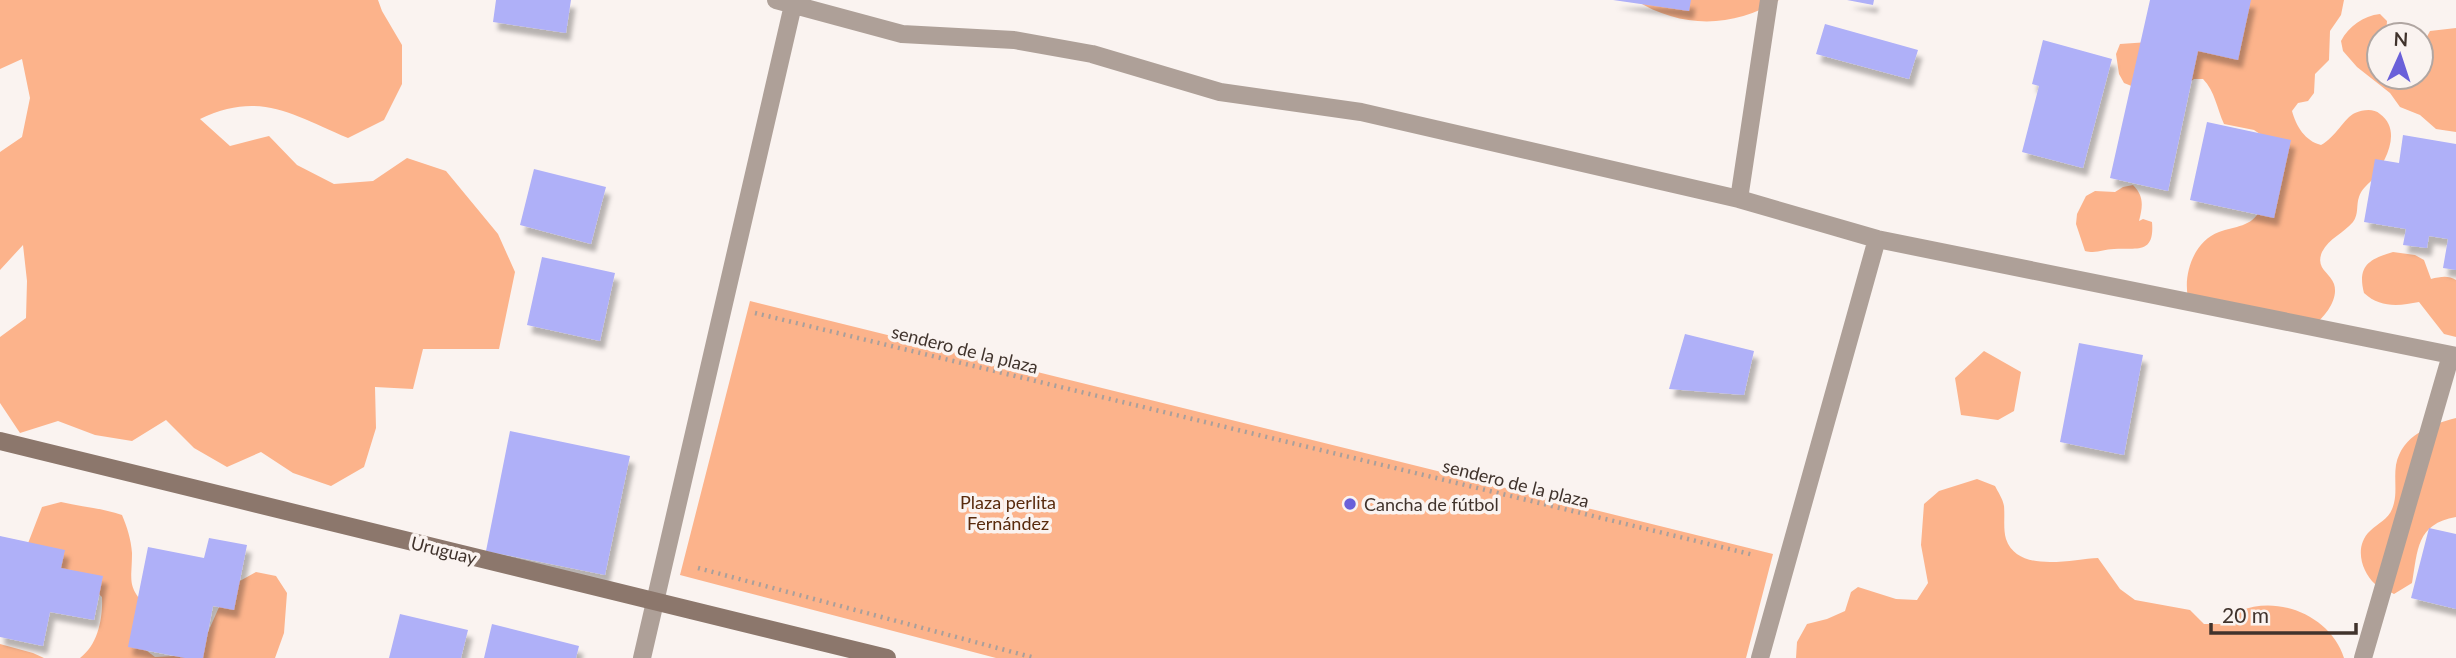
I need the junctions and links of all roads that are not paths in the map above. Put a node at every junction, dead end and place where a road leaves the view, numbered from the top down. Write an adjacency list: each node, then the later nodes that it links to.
1 (1769, 0): 3 (street)
2 (784, 2): 3 (street); 7 (street)
3 (1739, 199): 4 (street)
4 (1877, 239): 5 (street); 10 (street)
5 (2454, 356): 11 (street)
6 (0, 441): 7 (main road, Uruguay)
7 (655, 601): 8 (street); 9 (main road, Uruguay)
8 (642, 658)
9 (887, 658)
10 (1760, 658)
11 (2363, 658)

